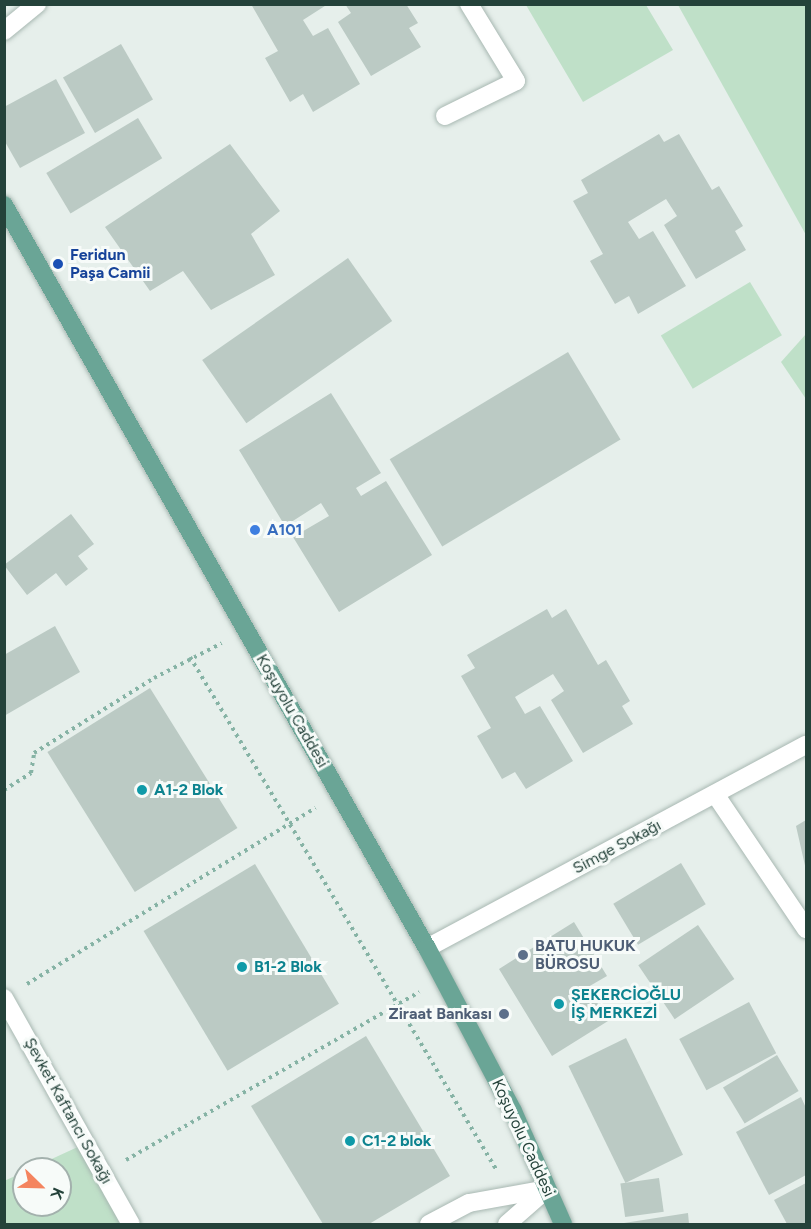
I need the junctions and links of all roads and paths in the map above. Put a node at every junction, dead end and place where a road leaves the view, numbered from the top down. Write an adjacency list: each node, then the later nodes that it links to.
1 (37, 4): 3 (street)
2 (470, 4): 4 (street)
3 (4, 31)
4 (445, 116)
5 (4, 206): 6 (main road, Koşuyolu Caddesi)
6 (247, 632): 7 (path); 10 (main road, Koşuyolu Caddesi)
7 (190, 657): 9 (path); 12 (path)
8 (807, 745): 11 (street, Simge Sokağı)
9 (4, 790)
10 (339, 794): 12 (path); 14 (main road, Koşuyolu Caddesi)
11 (715, 794): 13 (street); 14 (street, Simge Sokağı)
12 (289, 824): 16 (path); 17 (path)
13 (807, 930)
14 (427, 948): 15 (main road, Koşuyolu Caddesi)
15 (443, 978): 17 (path); 19 (main road, Koşuyolu Caddesi)
16 (10, 994): 18 (street, Şevket Kaftancı Sokağı)
17 (398, 1004): 18 (path); 20 (path)
18 (103, 1173): 21 (street, Şevket Kaftancı Sokağı)
19 (547, 1189): 20 (street); 23 (street); 24 (main road, Koşuyolu Caddesi)
20 (512, 1196): 22 (street)
21 (131, 1224)
22 (429, 1224)
23 (507, 1224)
24 (563, 1224)

